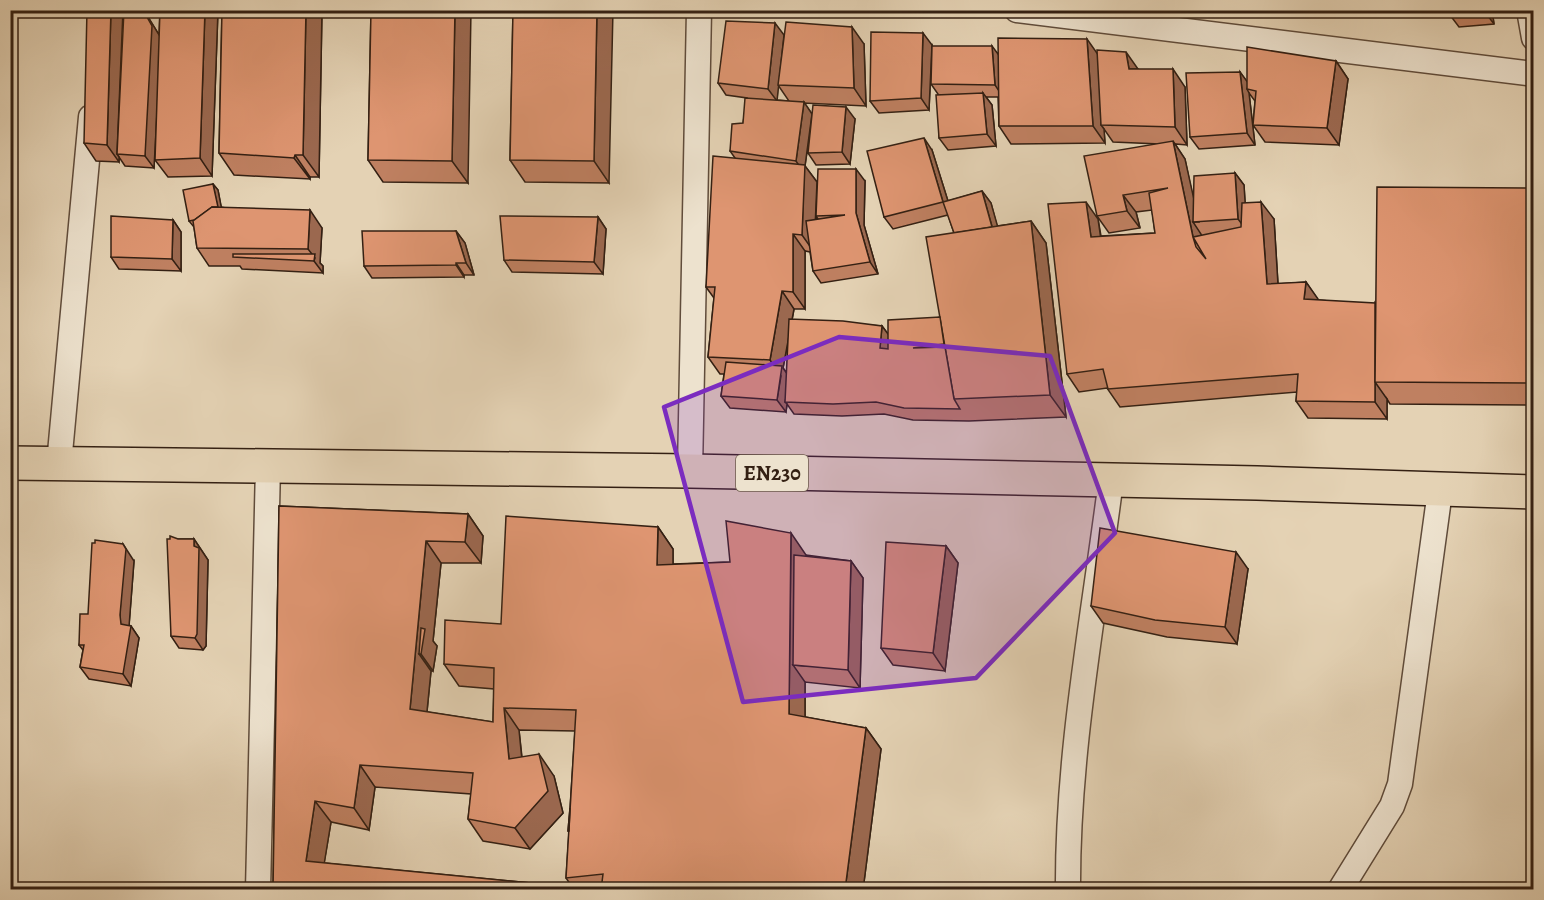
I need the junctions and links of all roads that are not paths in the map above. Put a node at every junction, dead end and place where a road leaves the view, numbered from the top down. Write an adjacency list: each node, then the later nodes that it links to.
1 (699, 10): 10 (street)
2 (1017, 10): 5 (street)
3 (1529, 10): 4 (street)
4 (1533, 38)
5 (1533, 74)
6 (94, 92): 8 (street)
7 (10, 463): 8 (main road, EN230)
8 (59, 464): 9 (main road, EN230)
9 (268, 466): 10 (main road, EN230); 14 (street)
10 (690, 471): 11 (main road, EN230)
11 (1111, 480): 12 (main road, EN230); 15 (street)
12 (1440, 491): 13 (main road, EN230); 16 (street)
13 (1533, 492)
14 (258, 890)
15 (1068, 890)
16 (1340, 890)

